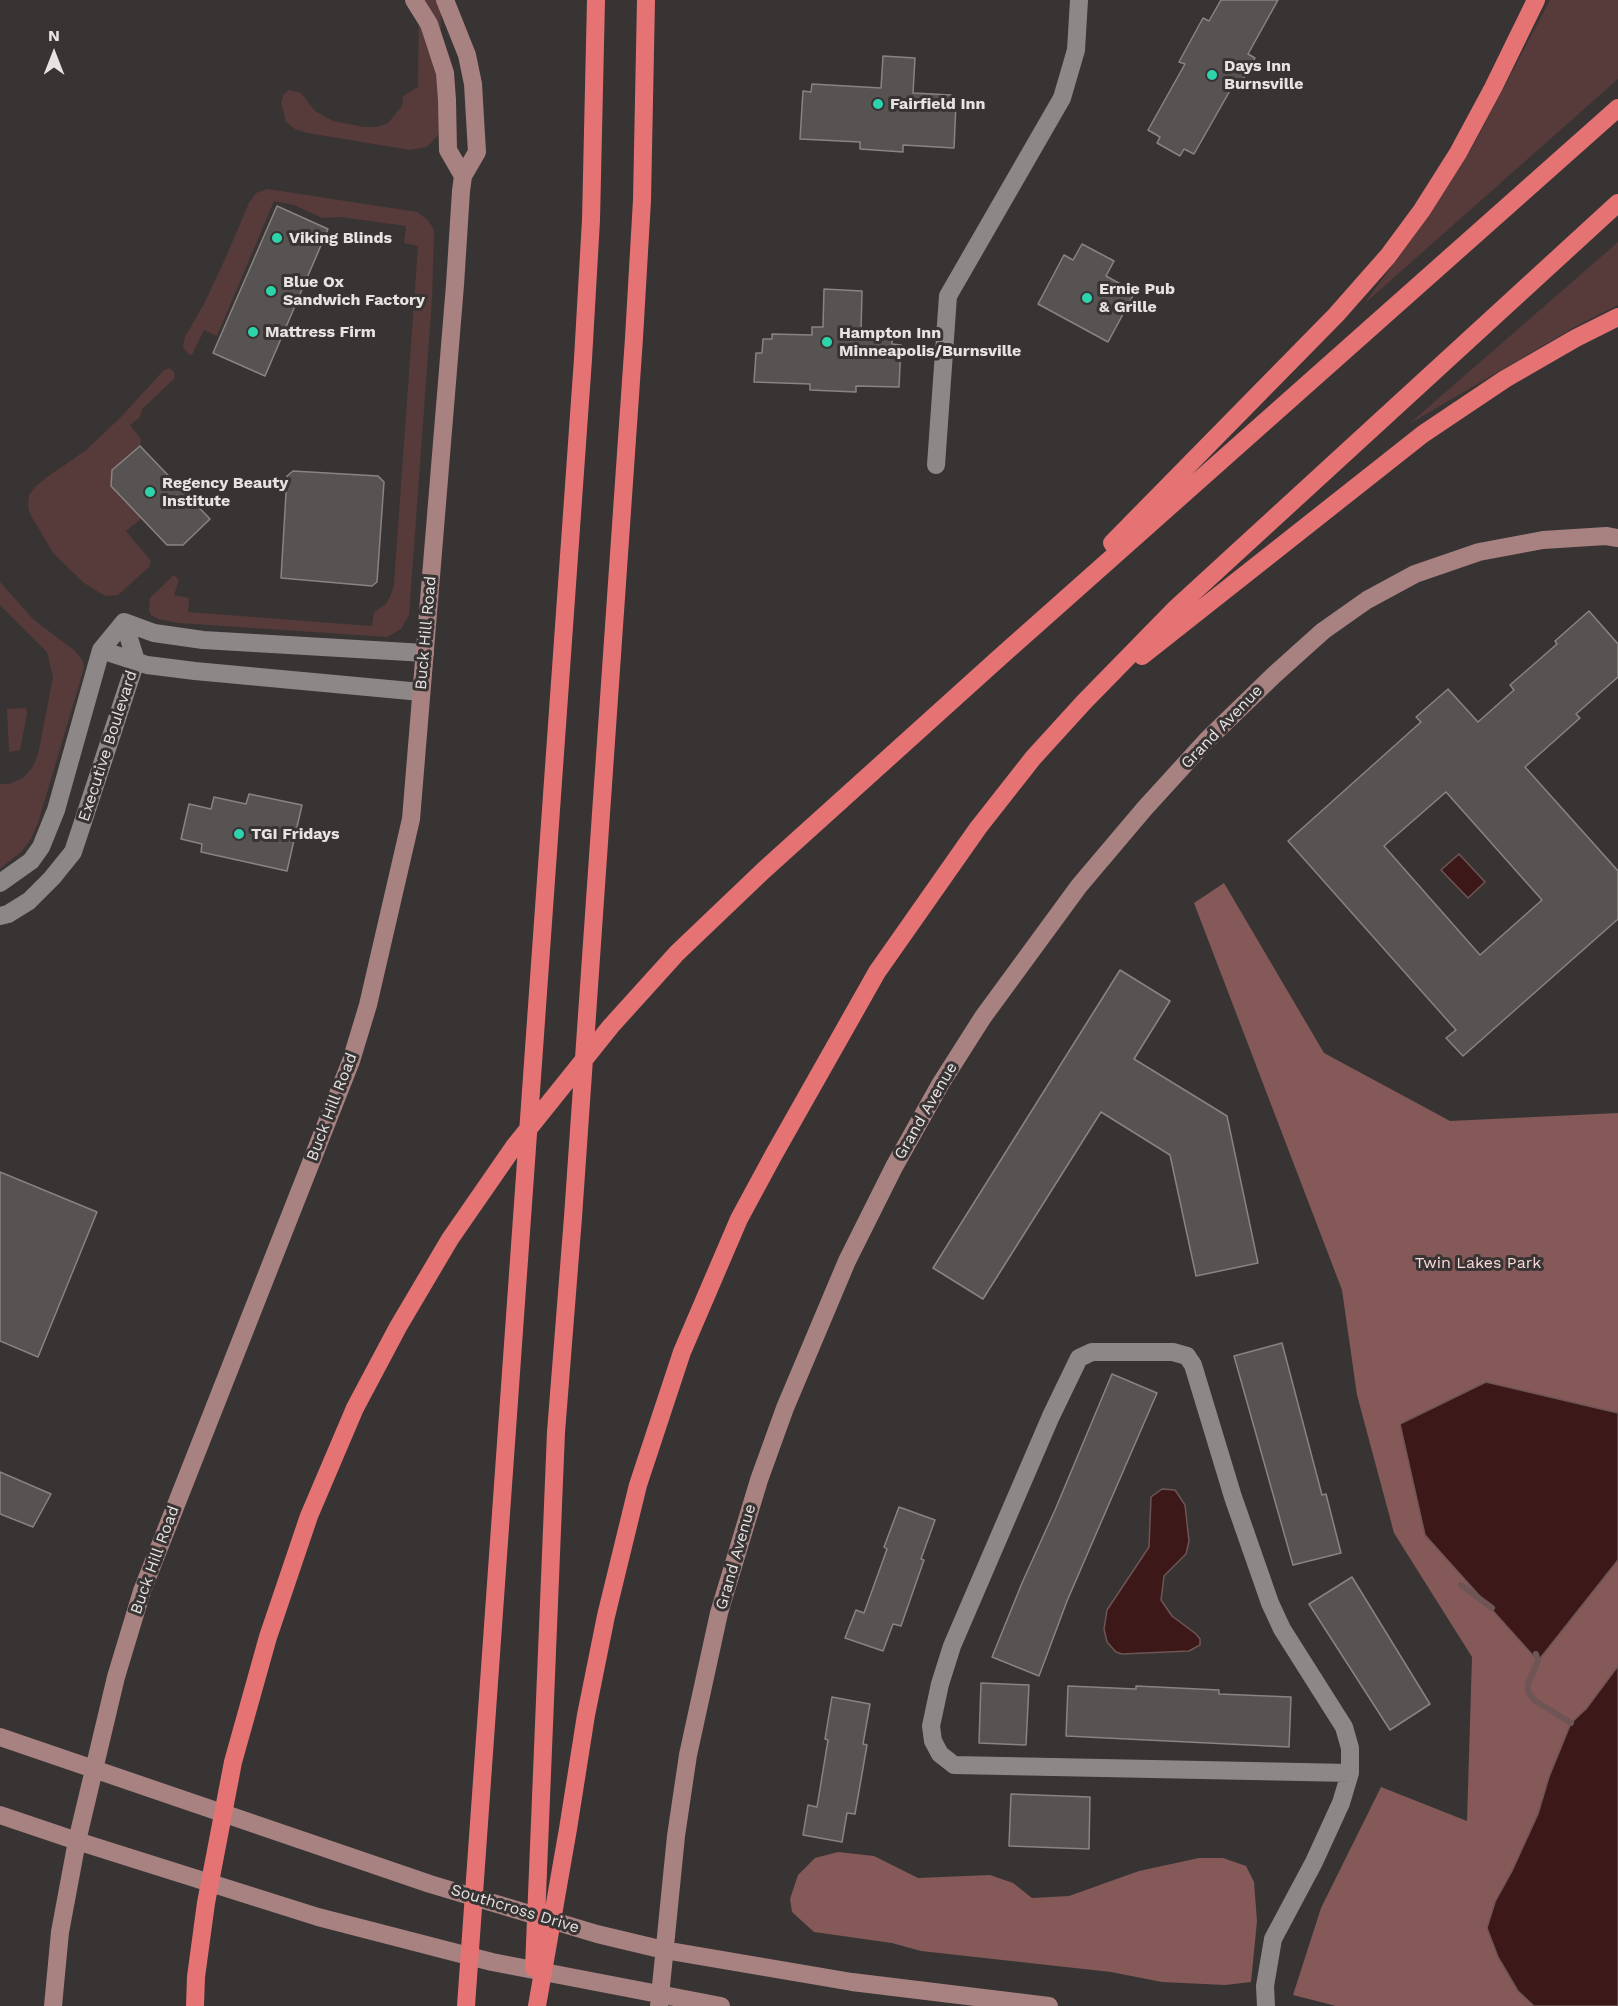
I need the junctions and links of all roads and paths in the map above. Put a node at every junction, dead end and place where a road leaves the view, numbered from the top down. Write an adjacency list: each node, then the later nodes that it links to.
1 (414, 0): 8 (street)
2 (445, 0): 8 (street, Buck Hill Road)
3 (596, 0): 31 (highway)
4 (646, 0): 32 (highway)
5 (1079, 0): 11 (street)
6 (1536, 0): 16 (highway)
7 (1618, 108): 16 (highway)
8 (463, 176): 15 (street, Buck Hill Road)
9 (1618, 203): 19 (highway)
10 (1618, 317): 19 (highway)
11 (936, 465)
12 (1618, 538): 27 (street, Grand Avenue)
13 (124, 622): 14 (street, Executive Boulevard); 15 (street); 17 (street, Executive Boulevard)
14 (101, 650): 17 (street); 20 (street, Executive Boulevard)
15 (424, 653): 18 (street, Buck Hill Road)
16 (999, 658): 30 (highway)
17 (136, 661): 18 (street); 21 (street, Executive Boulevard)
18 (421, 692): 23 (street, Buck Hill Road)
19 (1084, 702): 32 (highway)
20 (0, 883)
21 (0, 916)
22 (0, 1737): 23 (street, Southcross Drive)
23 (93, 1769): 26 (street, Buck Hill Road); 27 (street, Southcross Drive)
24 (1350, 1773): 24 (street); 35 (street)
25 (0, 1815): 26 (street)
26 (76, 1841): 28 (street); 29 (street, Buck Hill Road)
27 (664, 1950): 28 (street, Grand Avenue); 34 (street, Southcross Drive)
28 (659, 2001): 33 (street)
29 (54, 2006)
30 (195, 2006)
31 (466, 2006)
32 (535, 2006)
33 (721, 2006)
34 (1049, 2006)
35 (1266, 2006)

